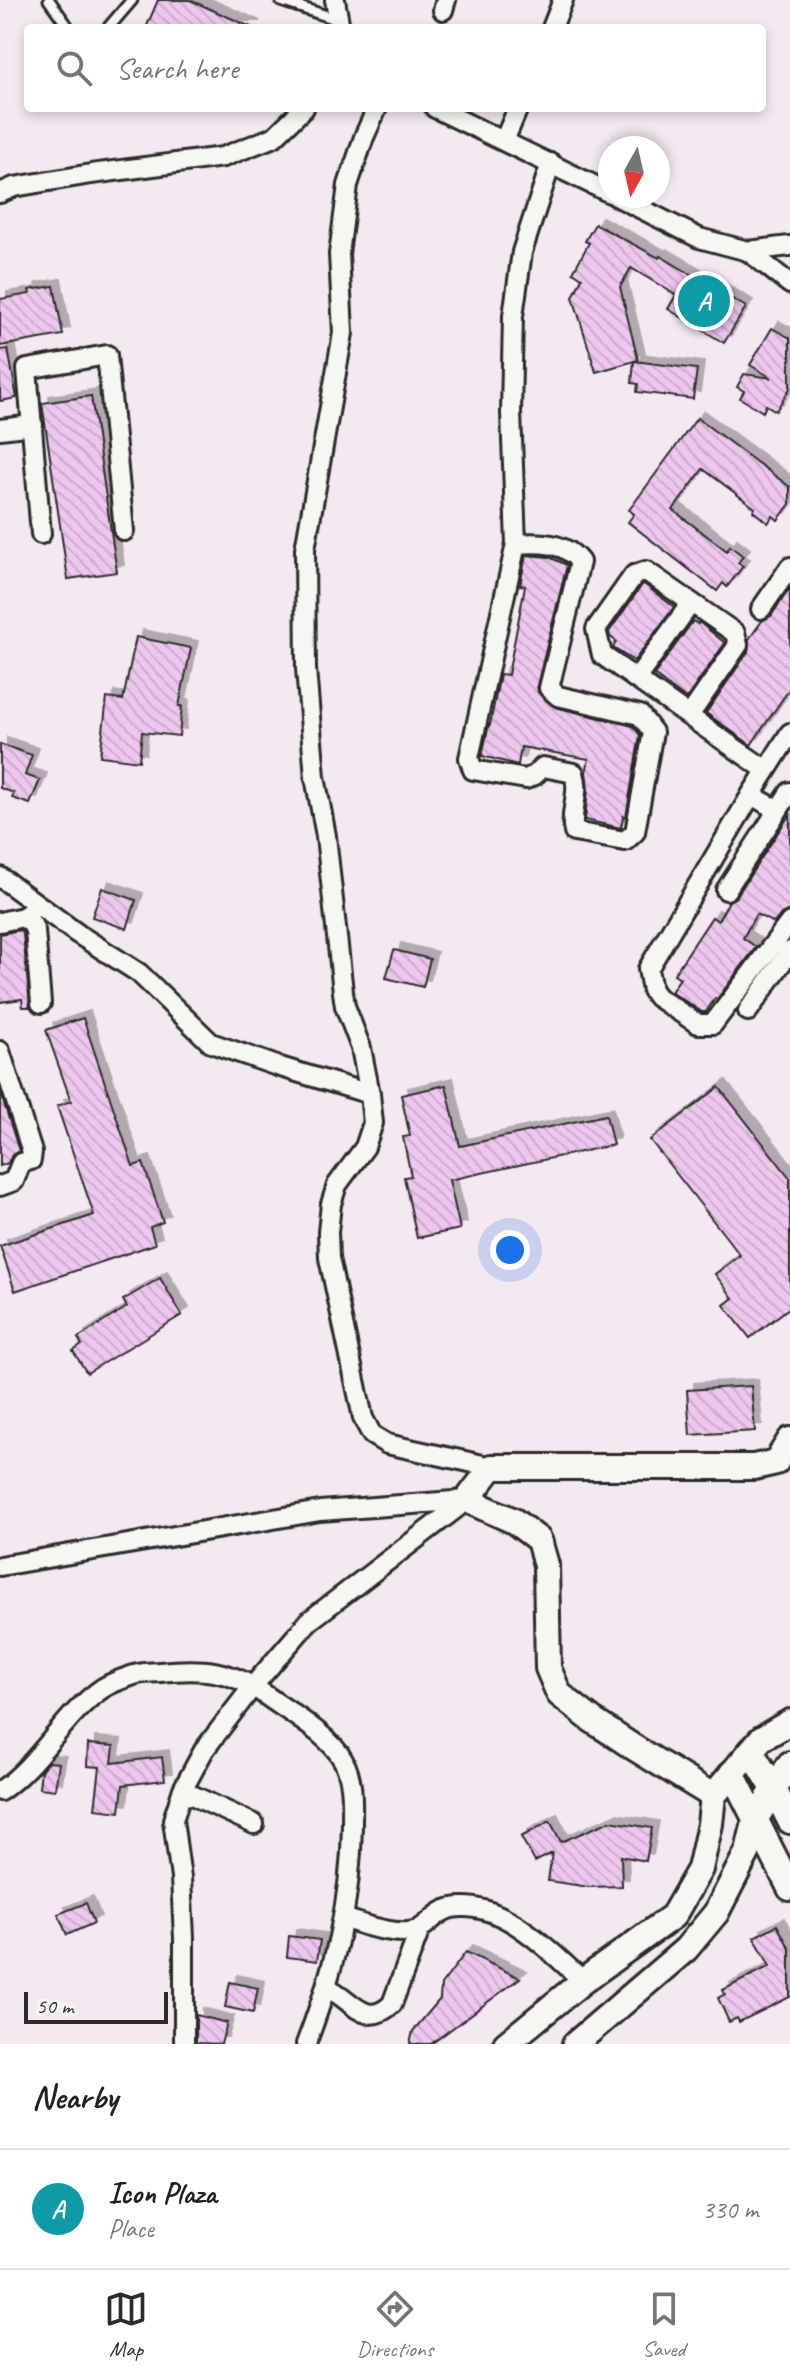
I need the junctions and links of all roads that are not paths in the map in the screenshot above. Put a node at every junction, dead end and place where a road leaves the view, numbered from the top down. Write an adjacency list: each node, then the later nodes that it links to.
1 (49, 0): 6 (lane)
2 (132, 0): 7 (lane)
3 (280, 0): 8 (lane)
4 (335, 0): 8 (street)
5 (563, 0): 9 (street)
6 (66, 24)
7 (111, 24)
8 (340, 24)
9 (554, 24)
10 (300, 112): 17 (street)
11 (375, 112): 47 (street)
12 (443, 112): 14 (street)
13 (516, 112): 14 (street)
14 (504, 141): 15 (street)
15 (551, 163): 16 (street); 26 (street)
16 (598, 187)
17 (1, 192)
18 (640, 208): 20 (street)
19 (790, 246): 20 (street)
20 (748, 251): 21 (street)
21 (790, 284)
22 (33, 425): 23 (street); 24 (street); 25 (street)
23 (0, 429)
24 (124, 531)
25 (41, 534)
26 (516, 544): 26 (street)
27 (790, 567): 29 (street)
28 (691, 603): 30 (street); 30 (street); 31 (street)
29 (761, 609)
30 (636, 679): 31 (street)
31 (689, 716): 33 (street)
32 (790, 733): 33 (street)
33 (766, 770): 35 (street)
34 (790, 792): 36 (street)
35 (751, 795): 36 (street); 42 (street)
36 (778, 810): 38 (street)
37 (0, 877): 39 (street)
38 (726, 890)
39 (39, 906): 40 (street); 47 (street)
40 (23, 917): 41 (street); 44 (street)
41 (0, 922)
42 (790, 922)
43 (790, 951): 45 (street)
44 (41, 1003)
45 (748, 1011)
46 (0, 1051): 48 (street)
47 (370, 1094): 50 (street)
48 (0, 1186)
49 (790, 1440): 50 (street)
50 (492, 1467): 51 (street)
51 (467, 1500): 52 (street); 53 (street); 61 (street)
52 (0, 1566)
53 (253, 1686): 59 (street); 60 (street); 67 (street)
54 (790, 1722): 55 (street)
55 (751, 1751): 57 (street); 58 (street)
56 (790, 1764): 58 (street)
57 (732, 1773): 61 (street); 65 (street)
58 (774, 1789): 62 (street); 65 (street)
59 (0, 1791)
60 (182, 1794): 63 (street); 73 (street)
61 (713, 1796): 64 (street)
62 (790, 1821)
63 (254, 1824)
64 (710, 1824): 65 (street); 69 (street)
65 (754, 1828): 66 (street); 72 (street)
66 (790, 1888)
67 (344, 1918): 68 (street); 70 (street)
68 (420, 1929): 69 (street); 70 (street)
69 (583, 1981): 71 (street)
70 (327, 1988): 74 (street)
71 (558, 2002): 72 (street); 75 (street)
72 (581, 2040)
73 (184, 2044)
74 (306, 2044)
75 (506, 2044)

